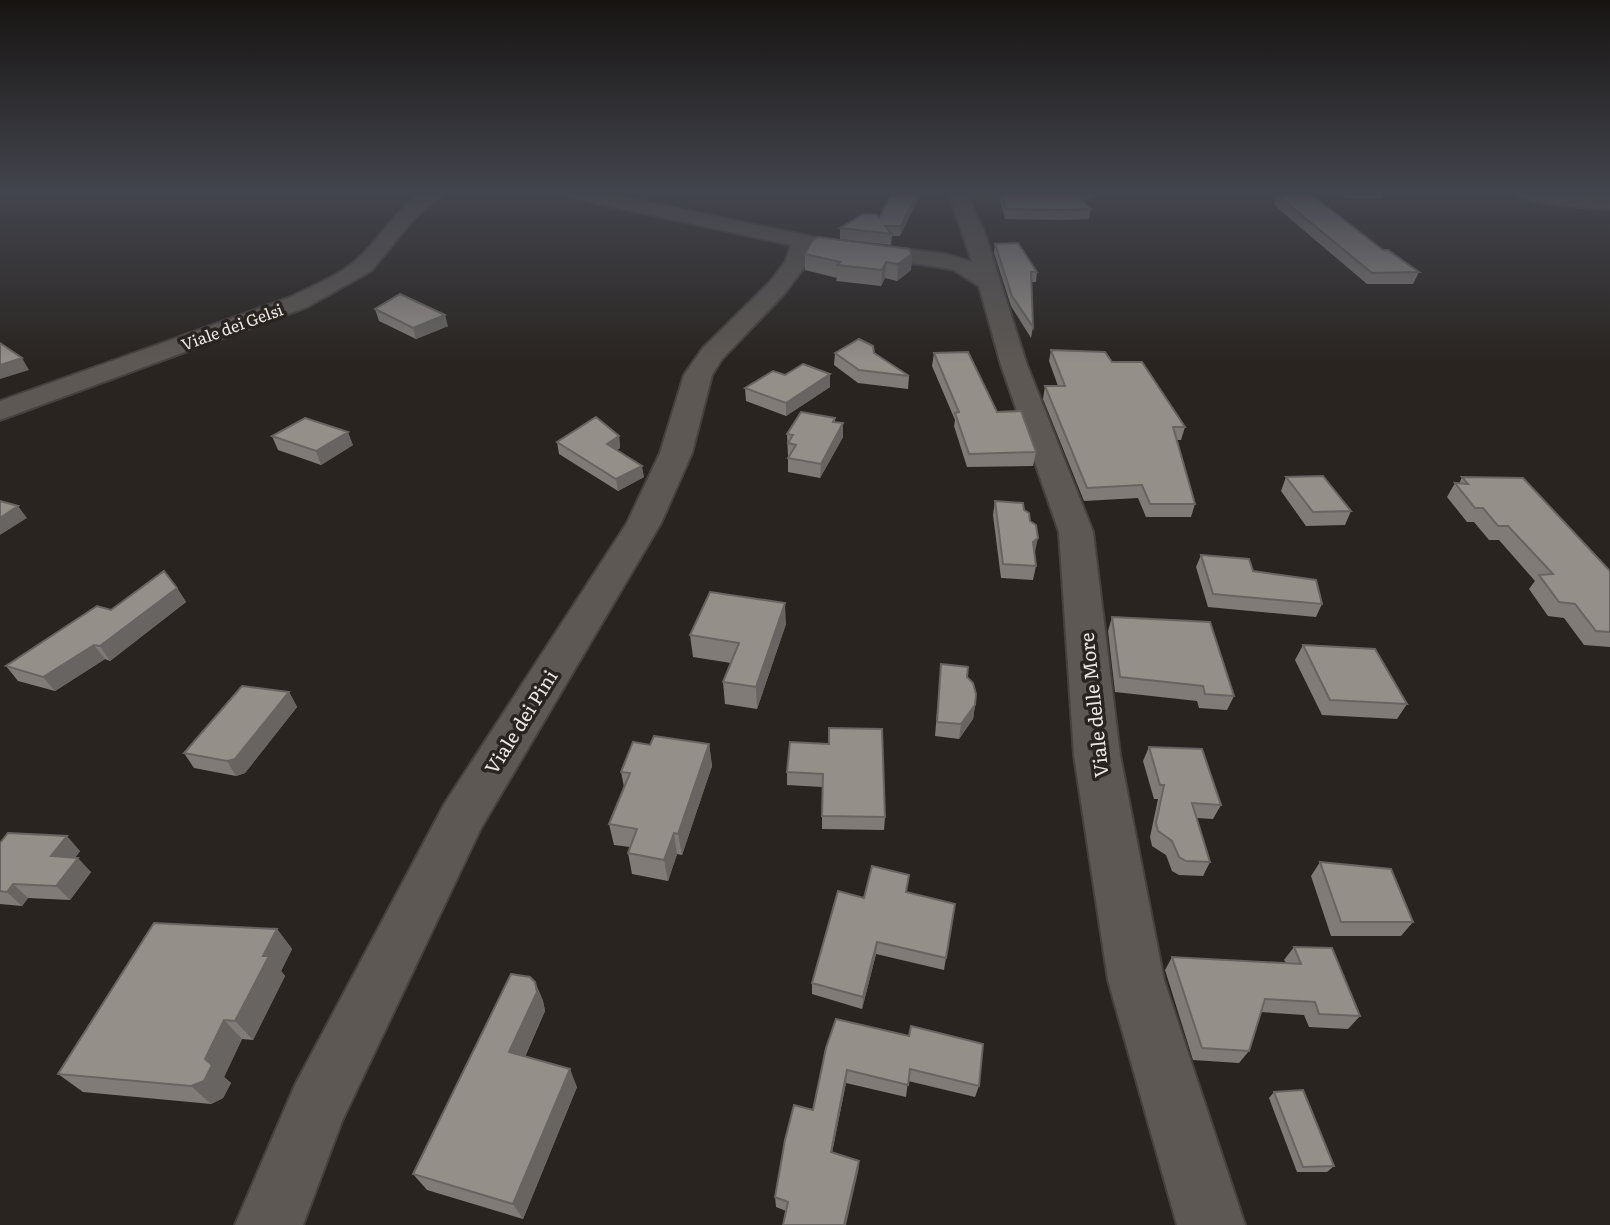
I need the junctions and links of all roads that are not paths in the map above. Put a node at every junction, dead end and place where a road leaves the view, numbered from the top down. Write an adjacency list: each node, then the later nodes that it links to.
1 (379, 248): 6 (street, Viale dei Gelsi)
2 (800, 248): 7 (street, Viale dei Pini)
3 (853, 248): 5 (street)
4 (979, 248): 5 (street, Viale delle More)
5 (990, 283): 8 (street, Viale delle More)
6 (0, 411)
7 (269, 1225)
8 (1211, 1225)

